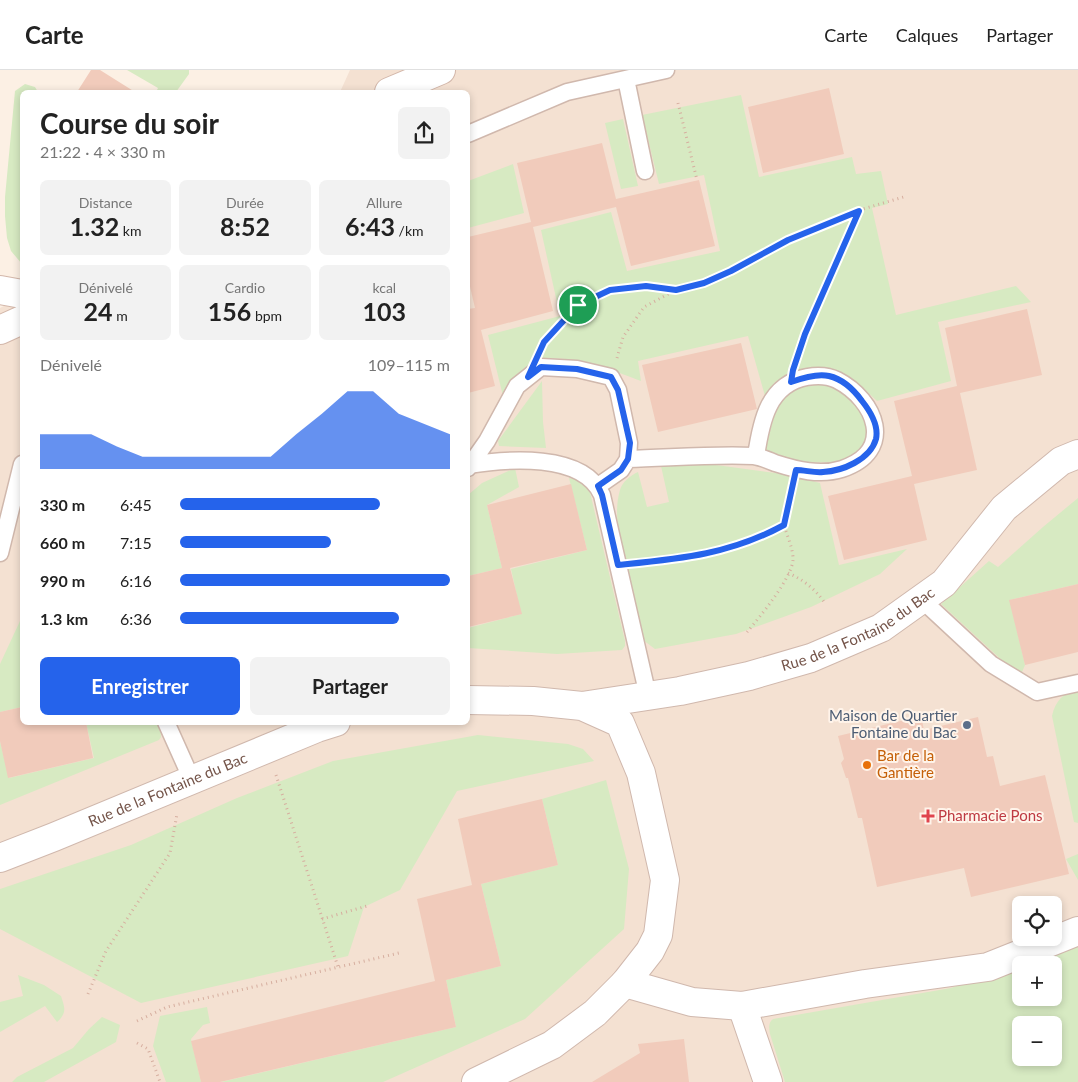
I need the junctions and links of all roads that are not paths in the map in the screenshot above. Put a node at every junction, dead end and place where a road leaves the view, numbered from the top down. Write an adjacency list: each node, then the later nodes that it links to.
1 (441, 70): 4 (street)
2 (666, 70): 3 (lane)
3 (626, 79): 5 (lane); 6 (lane)
4 (394, 90)
5 (470, 133)
6 (645, 171)
7 (0, 290): 8 (street)
8 (20, 294)
9 (20, 321): 10 (street)
10 (0, 330)
11 (1078, 454): 19 (street, Rue de la Fontaine du Bac)
12 (756, 456): 12 (lane); 13 (lane)
13 (628, 459): 14 (lane); 17 (lane)
14 (470, 464)
15 (470, 466): 17 (lane)
16 (20, 472): 18 (lane)
17 (598, 486): 21 (lane)
18 (0, 553)
19 (921, 599): 20 (lane); 21 (street, Rue de la Fontaine du Bac)
20 (1078, 683)
21 (648, 696): 23 (street, Rue de la Fontaine du Bac)
22 (470, 700): 23 (street, Rue de la Fontaine du Bac)
23 (582, 706): 29 (street, Rue de la Fontaine du Bac)
24 (167, 725): 26 (lane)
25 (326, 725): 26 (street, Rue de la Fontaine du Bac)
26 (184, 783): 27 (street, Rue de la Fontaine du Bac)
27 (0, 858)
28 (1078, 931): 30 (street)
29 (625, 983): 30 (street); 31 (street, Rue de la Fontaine du Bac)
30 (742, 1006): 32 (street)
31 (476, 1082)
32 (768, 1082)

